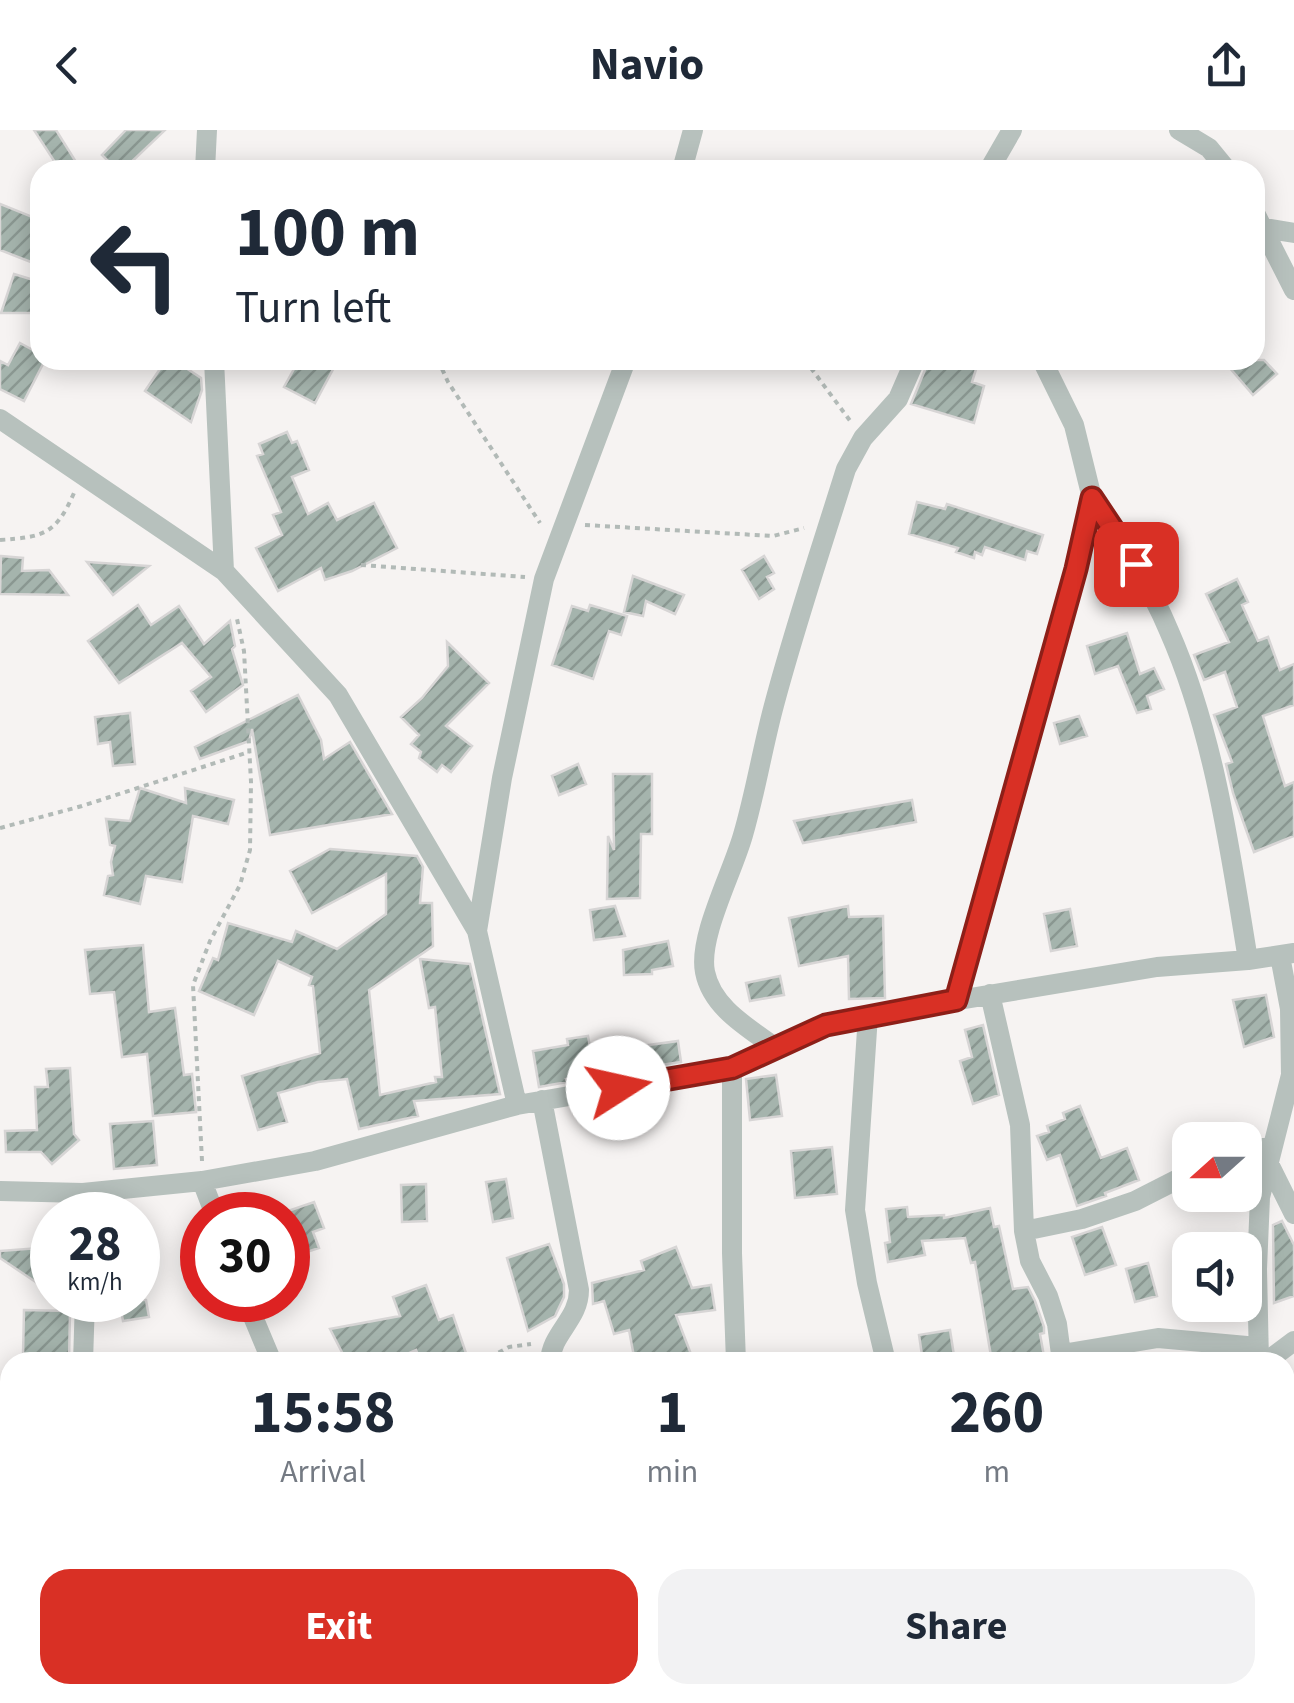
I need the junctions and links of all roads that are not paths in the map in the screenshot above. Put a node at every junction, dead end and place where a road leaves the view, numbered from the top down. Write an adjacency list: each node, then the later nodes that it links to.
1 (206, 130): 5 (street)
2 (693, 130): 6 (street)
3 (1012, 130): 7 (street)
4 (1179, 130): 8 (street)
5 (205, 160)
6 (685, 160)
7 (995, 160)
8 (1219, 160)
9 (1265, 223): 11 (street)
10 (1265, 233): 12 (street)
11 (1294, 233)
12 (1294, 290)
13 (214, 370): 19 (street)
14 (622, 370): 20 (street)
15 (911, 370): 27 (street)
16 (1047, 370): 18 (street)
17 (0, 419): 19 (street)
18 (1092, 498): 22 (street); 24 (street)
19 (224, 571): 20 (street)
20 (477, 931): 30 (street)
21 (1287, 954): 22 (street); 25 (street)
22 (1248, 960): 23 (street)
23 (990, 994): 24 (street); 40 (street)
24 (956, 1000): 26 (street)
25 (1292, 1011): 32 (street)
26 (868, 1014): 27 (street); 47 (street)
27 (776, 1048): 28 (street)
28 (732, 1068): 29 (street); 46 (street)
29 (542, 1100): 30 (street); 45 (street)
30 (517, 1105): 33 (street)
31 (1262, 1154): 32 (street)
32 (1271, 1154): 39 (street); 51 (street)
33 (202, 1181): 37 (street); 38 (street)
34 (1172, 1182): 40 (street)
35 (0, 1190): 36 (street)
36 (55, 1192)
37 (93, 1192)
38 (206, 1192)
39 (1294, 1214)
40 (1024, 1231): 48 (street)
41 (84, 1322): 43 (street)
42 (255, 1322): 44 (street)
43 (83, 1352)
44 (268, 1352)
45 (552, 1352)
46 (736, 1352)
47 (884, 1352)
48 (1061, 1352)
49 (1091, 1352): 50 (street)
50 (1230, 1352)
51 (1261, 1352)

